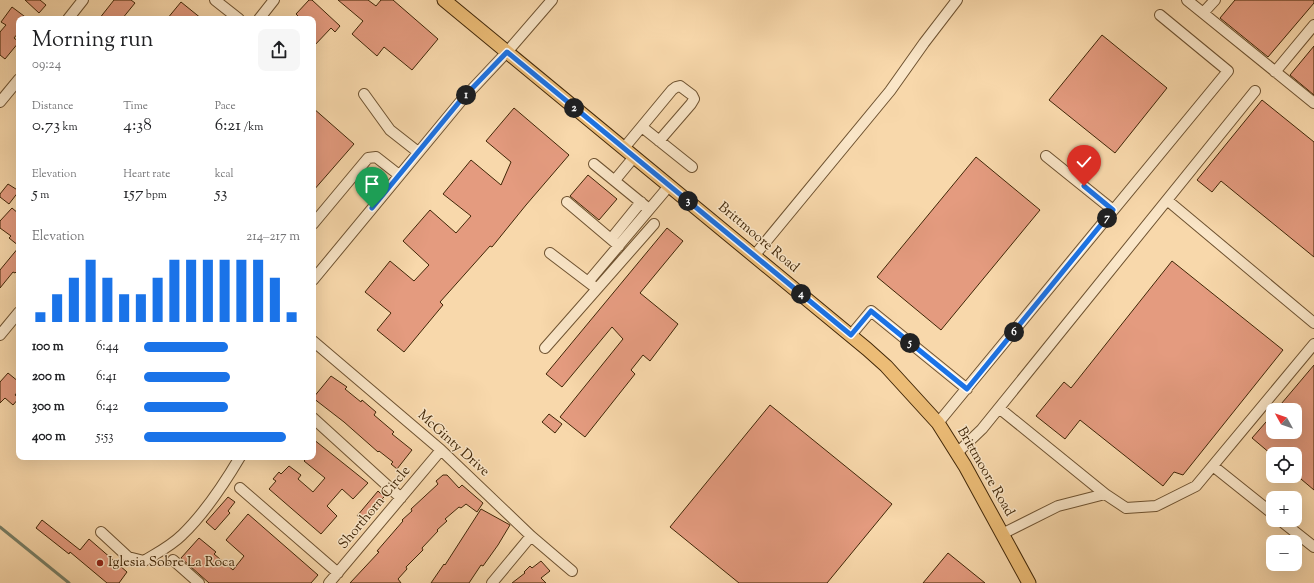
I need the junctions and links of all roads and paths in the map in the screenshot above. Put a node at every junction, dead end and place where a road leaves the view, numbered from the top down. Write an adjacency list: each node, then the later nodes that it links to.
1 (83, 0): 11 (street)
2 (215, 0): 12 (street)
3 (274, 0): 13 (street)
4 (444, 0): 15 (main road, Brittmoore Road)
5 (552, 0): 15 (street)
6 (957, 0): 42 (street)
7 (1187, 0): 9 (street)
8 (1214, 0): 9 (street)
9 (1203, 14): 16 (street)
10 (1160, 15): 36 (street)
11 (70, 16)
12 (235, 16)
13 (261, 16)
14 (1314, 25): 16 (street)
15 (507, 52): 24 (main road, Brittmoore Road); 25 (street)
16 (1275, 72): 21 (street)
17 (16, 83): 20 (street)
18 (1255, 91): 33 (street)
19 (364, 94): 25 (street)
20 (0, 102)
21 (1314, 103)
22 (642, 127): 23 (street); 23 (street); 24 (street)
23 (659, 141): 29 (street)
24 (624, 148): 27 (main road, Brittmoore Road)
25 (418, 152): 30 (street)
26 (1046, 156): 36 (street)
27 (634, 157): 31 (street); 32 (main road, Brittmoore Road)
28 (594, 164): 31 (street)
29 (692, 167)
30 (399, 175): 37 (street); 43 (street)
31 (615, 180): 35 (street)
32 (670, 186): 35 (street); 42 (main road, Brittmoore Road)
33 (1167, 200): 47 (street); 54 (street)
34 (567, 202): 39 (street)
35 (645, 206): 39 (street); 40 (street)
36 (1113, 210): 53 (street)
37 (316, 220)
38 (654, 224): 45 (street)
39 (611, 239): 40 (street)
40 (619, 246): 44 (street)
41 (550, 253): 44 (street)
42 (754, 256): 49 (main road, Brittmoore Road)
43 (316, 274)
44 (588, 282): 45 (street)
45 (597, 289): 52 (street)
46 (16, 316): 48 (street)
47 (1314, 324)
48 (0, 335)
49 (851, 335): 53 (street); 56 (main road, Brittmoore Road)
50 (316, 344): 57 (street, McGinty Drive)
51 (1314, 344): 60 (street)
52 (545, 348)
53 (967, 389): 56 (street)
54 (999, 408): 58 (street); 62 (street)
55 (316, 421): 63 (street)
56 (938, 423): 58 (main road, Brittmoore Road)
57 (441, 450): 63 (street, Shorthorn Circle); 68 (street, McGinty Drive)
58 (957, 453): 67 (main road, Brittmoore Road)
59 (238, 460): 66 (street)
60 (1213, 466): 62 (street); 64 (street)
61 (240, 488): 72 (street)
62 (1105, 494): 67 (street)
63 (401, 498): 72 (street, Shorthorn Circle)
64 (1266, 508)
65 (1289, 527): 69 (street)
66 (101, 532)
67 (1002, 534): 76 (main road, Brittmoore Road)
68 (531, 536): 71 (street, McGinty Drive); 75 (street)
69 (1314, 547)
70 (173, 560): 73 (street)
71 (572, 571)
72 (338, 573): 74 (street, Shorthorn Circle)
73 (199, 583)
74 (329, 583)
75 (492, 583)
76 (1029, 583)

